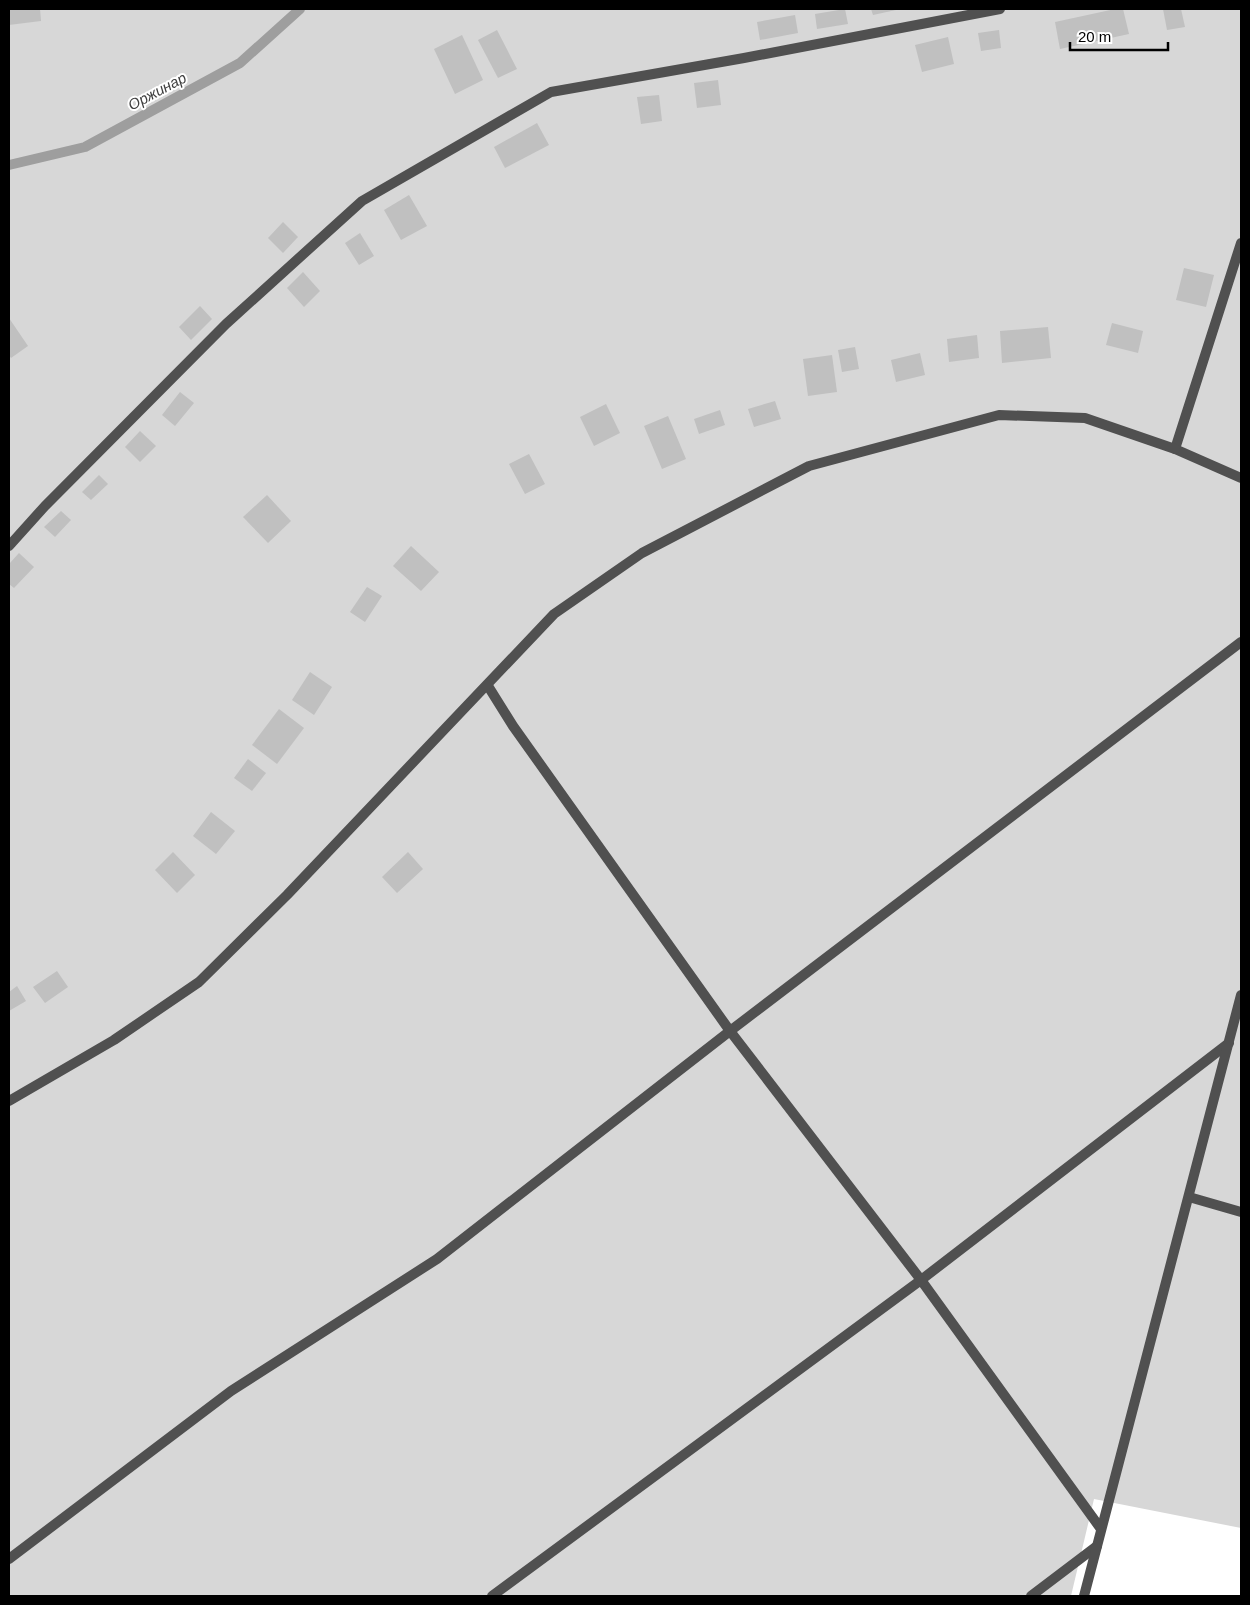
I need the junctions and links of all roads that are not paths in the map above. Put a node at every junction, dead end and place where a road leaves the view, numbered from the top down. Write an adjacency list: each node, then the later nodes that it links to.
1 (1000, 9): 5 (lane)
2 (1241, 243): 3 (lane)
3 (1174, 448): 4 (lane); 7 (lane)
4 (1241, 478)
5 (9, 546)
6 (1241, 642): 9 (lane)
7 (488, 686): 9 (lane); 11 (lane)
8 (1241, 994): 10 (lane)
9 (730, 1031): 14 (lane); 17 (lane)
10 (1229, 1043): 12 (lane); 14 (lane)
11 (9, 1101)
12 (1189, 1197): 13 (lane); 15 (lane)
13 (1241, 1212)
14 (921, 1280): 15 (lane); 18 (lane)
15 (1101, 1530): 16 (lane)
16 (1097, 1546): 19 (lane); 20 (lane)
17 (9, 1559)
18 (492, 1596)
19 (1031, 1596)
20 (1084, 1596)

